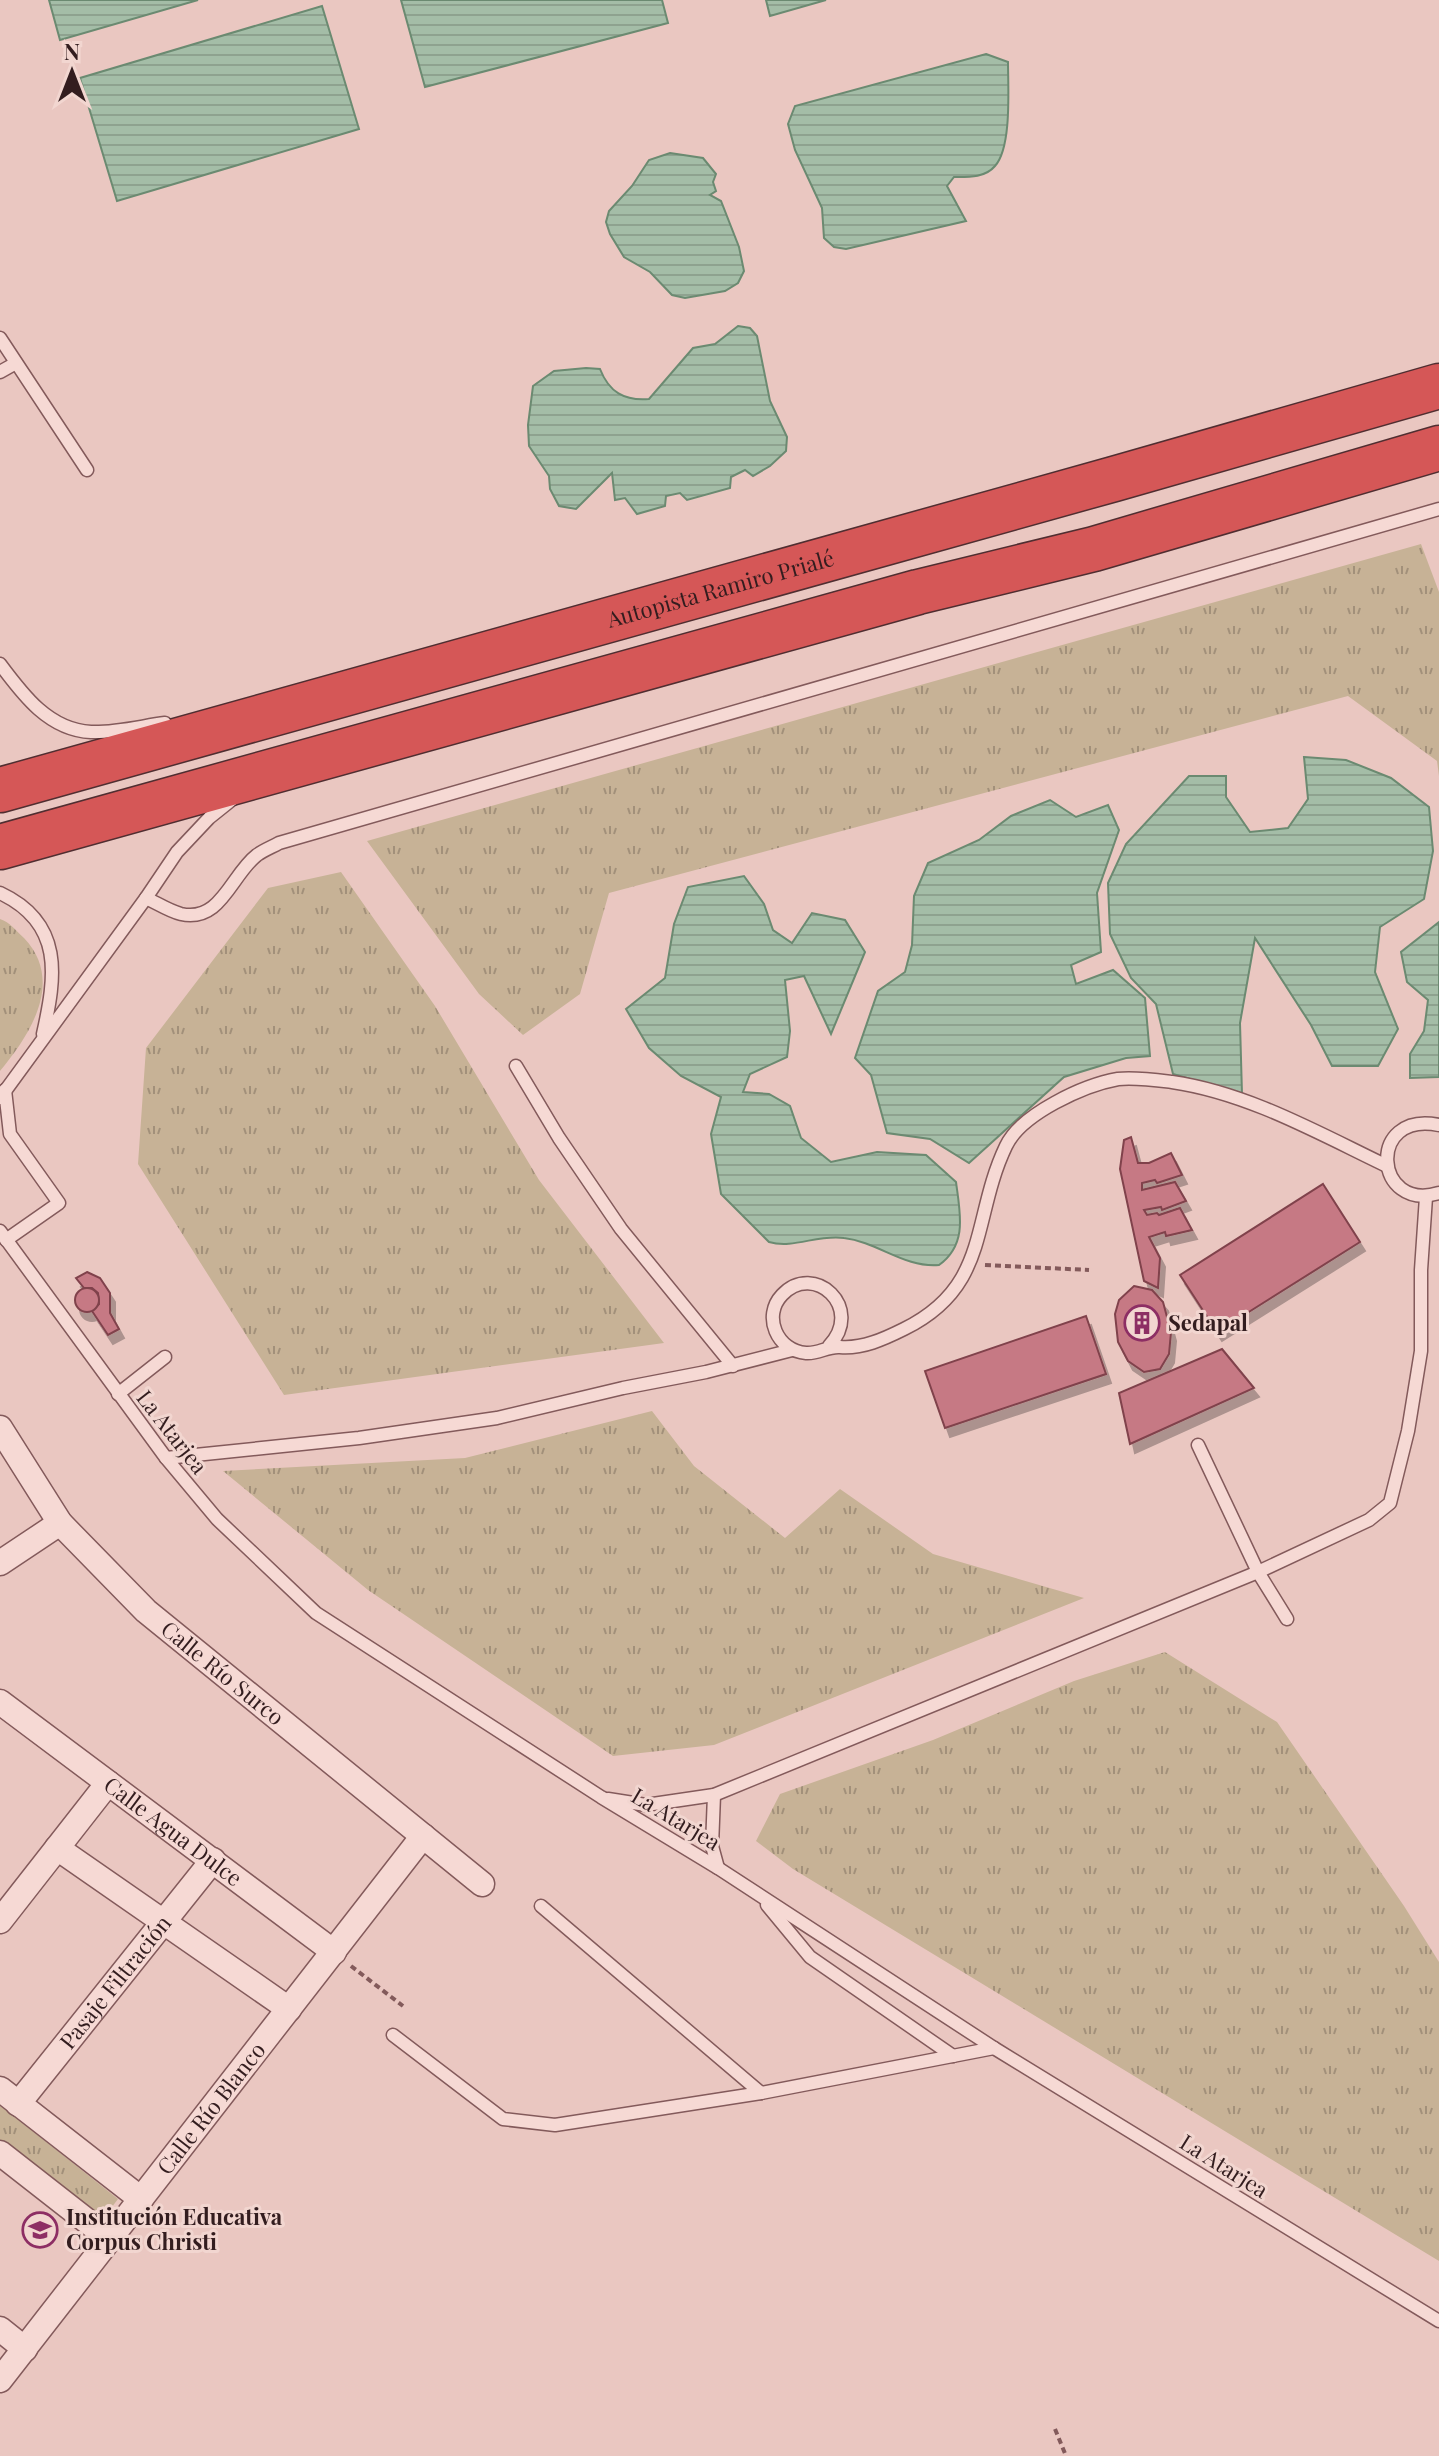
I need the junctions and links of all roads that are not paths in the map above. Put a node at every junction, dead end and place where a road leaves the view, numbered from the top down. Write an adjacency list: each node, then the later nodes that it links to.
1 (0, 338): 2 (lane)
2 (16, 363): 3 (lane); 6 (lane)
3 (0, 372)
4 (1439, 386): 9 (highway, Autopista Ramiro Prialé)
5 (1439, 448): 12 (highway)
6 (87, 470)
7 (1439, 509): 16 (lane)
8 (0, 664): 11 (lane)
9 (292, 709): 10 (lane); 13 (highway, Autopista Ramiro Prialé)
10 (199, 719)
11 (184, 721)
12 (277, 770): 14 (highway); 16 (lane)
13 (0, 790)
14 (0, 847)
15 (0, 893): 17 (lane)
16 (146, 898): 17 (lane)
17 (42, 1039): 19 (lane)
18 (516, 1066): 28 (lane)
19 (2, 1094): 20 (lane); 24 (lane)
20 (0, 1109)
21 (1439, 1125): 22 (lane)
22 (1387, 1166): 23 (lane); 25 (lane)
23 (1433, 1195): 35 (lane)
24 (3, 1235): 29 (lane, La Atarjea)
25 (829, 1346): 26 (lane); 26 (lane)
26 (792, 1350): 28 (lane)
27 (165, 1357): 29 (lane)
28 (733, 1366): 32 (lane)
29 (118, 1394): 32 (lane, La Atarjea)
30 (0, 1428): 33 (street, Calle Río Surco)
31 (1198, 1445): 35 (lane)
32 (166, 1458): 40 (lane, La Atarjea)
33 (60, 1523): 34 (street); 41 (street, Calle Río Surco)
34 (0, 1563)
35 (1258, 1572): 36 (lane); 39 (lane)
36 (1287, 1619)
37 (3, 1708): 38 (street, Calle Agua Dulce)
38 (108, 1783): 42 (street); 43 (street, Calle Agua Dulce)
39 (714, 1795): 40 (lane); 44 (lane)
40 (601, 1797): 44 (lane, La Atarjea)
41 (423, 1836): 45 (street, Calle Río Surco); 50 (street, Calle Río Blanco)
42 (57, 1848): 48 (street); 49 (street)
43 (213, 1860): 49 (street, Pasaje Filtración); 50 (street, Calle Agua Dulce)
44 (718, 1868): 46 (lane, La Atarjea)
45 (482, 1884)
46 (760, 1895): 53 (lane, La Atarjea); 54 (lane)
47 (541, 1906): 55 (lane)
48 (0, 1921)
49 (164, 1922): 51 (street); 56 (street, Pasaje Filtración)
50 (334, 1952): 51 (street, Calle Río Blanco)
51 (289, 2009): 58 (street, Calle Río Blanco)
52 (393, 2035): 55 (lane)
53 (994, 2048): 54 (lane); 60 (lane, La Atarjea)
54 (953, 2056): 55 (lane)
55 (761, 2093)
56 (9, 2096): 58 (street)
57 (0, 2153): 59 (street)
58 (141, 2199): 59 (street, Calle Río Blanco)
59 (110, 2239): 62 (street, Calle Río Blanco)
60 (1439, 2321)
61 (0, 2329): 62 (street)
62 (25, 2349): 63 (street, Calle Río Blanco)
63 (0, 2380)

